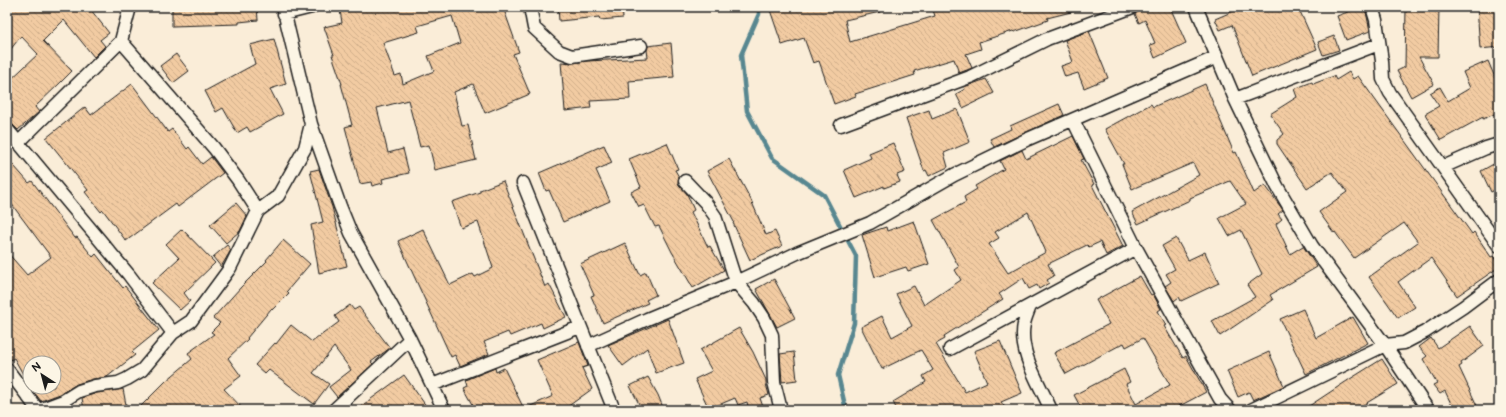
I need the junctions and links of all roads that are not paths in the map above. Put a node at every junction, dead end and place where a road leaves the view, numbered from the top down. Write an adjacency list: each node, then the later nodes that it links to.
1 (130, 7): 8 (street)
2 (312, 7): 7 (street)
3 (530, 7): 10 (street)
4 (1133, 7): 15 (street)
5 (1196, 7): 11 (street)
6 (1372, 7): 9 (street)
7 (283, 10): 14 (street)
8 (121, 41): 17 (street); 22 (street)
9 (1379, 44): 12 (street); 19 (street)
10 (641, 46)
11 (1217, 57): 12 (street); 13 (street)
12 (1235, 99): 31 (street)
13 (1073, 120): 24 (street); 26 (street)
14 (311, 124): 22 (street); 30 (street)
15 (840, 125)
16 (7, 129): 17 (street)
17 (18, 143): 29 (street)
18 (1499, 144): 19 (street)
19 (1443, 167): 23 (street)
20 (685, 181): 26 (street)
21 (523, 183): 28 (street)
22 (258, 211): 29 (street)
23 (1499, 246)
24 (1136, 248): 27 (street); 42 (street)
25 (1499, 280): 31 (street)
26 (736, 282): 32 (street); 40 (street)
27 (1030, 306): 33 (street); 41 (street)
28 (580, 328): 32 (street); 35 (street)
29 (173, 333): 36 (street)
30 (410, 339): 35 (street); 37 (street)
31 (1385, 345): 43 (street); 44 (street)
32 (588, 346): 39 (street)
33 (950, 349)
34 (7, 369): 36 (street)
35 (432, 385): 38 (street)
36 (38, 410)
37 (334, 410)
38 (444, 410)
39 (614, 410)
40 (781, 410)
41 (1051, 410)
42 (1230, 410)
43 (1251, 410)
44 (1428, 410)

